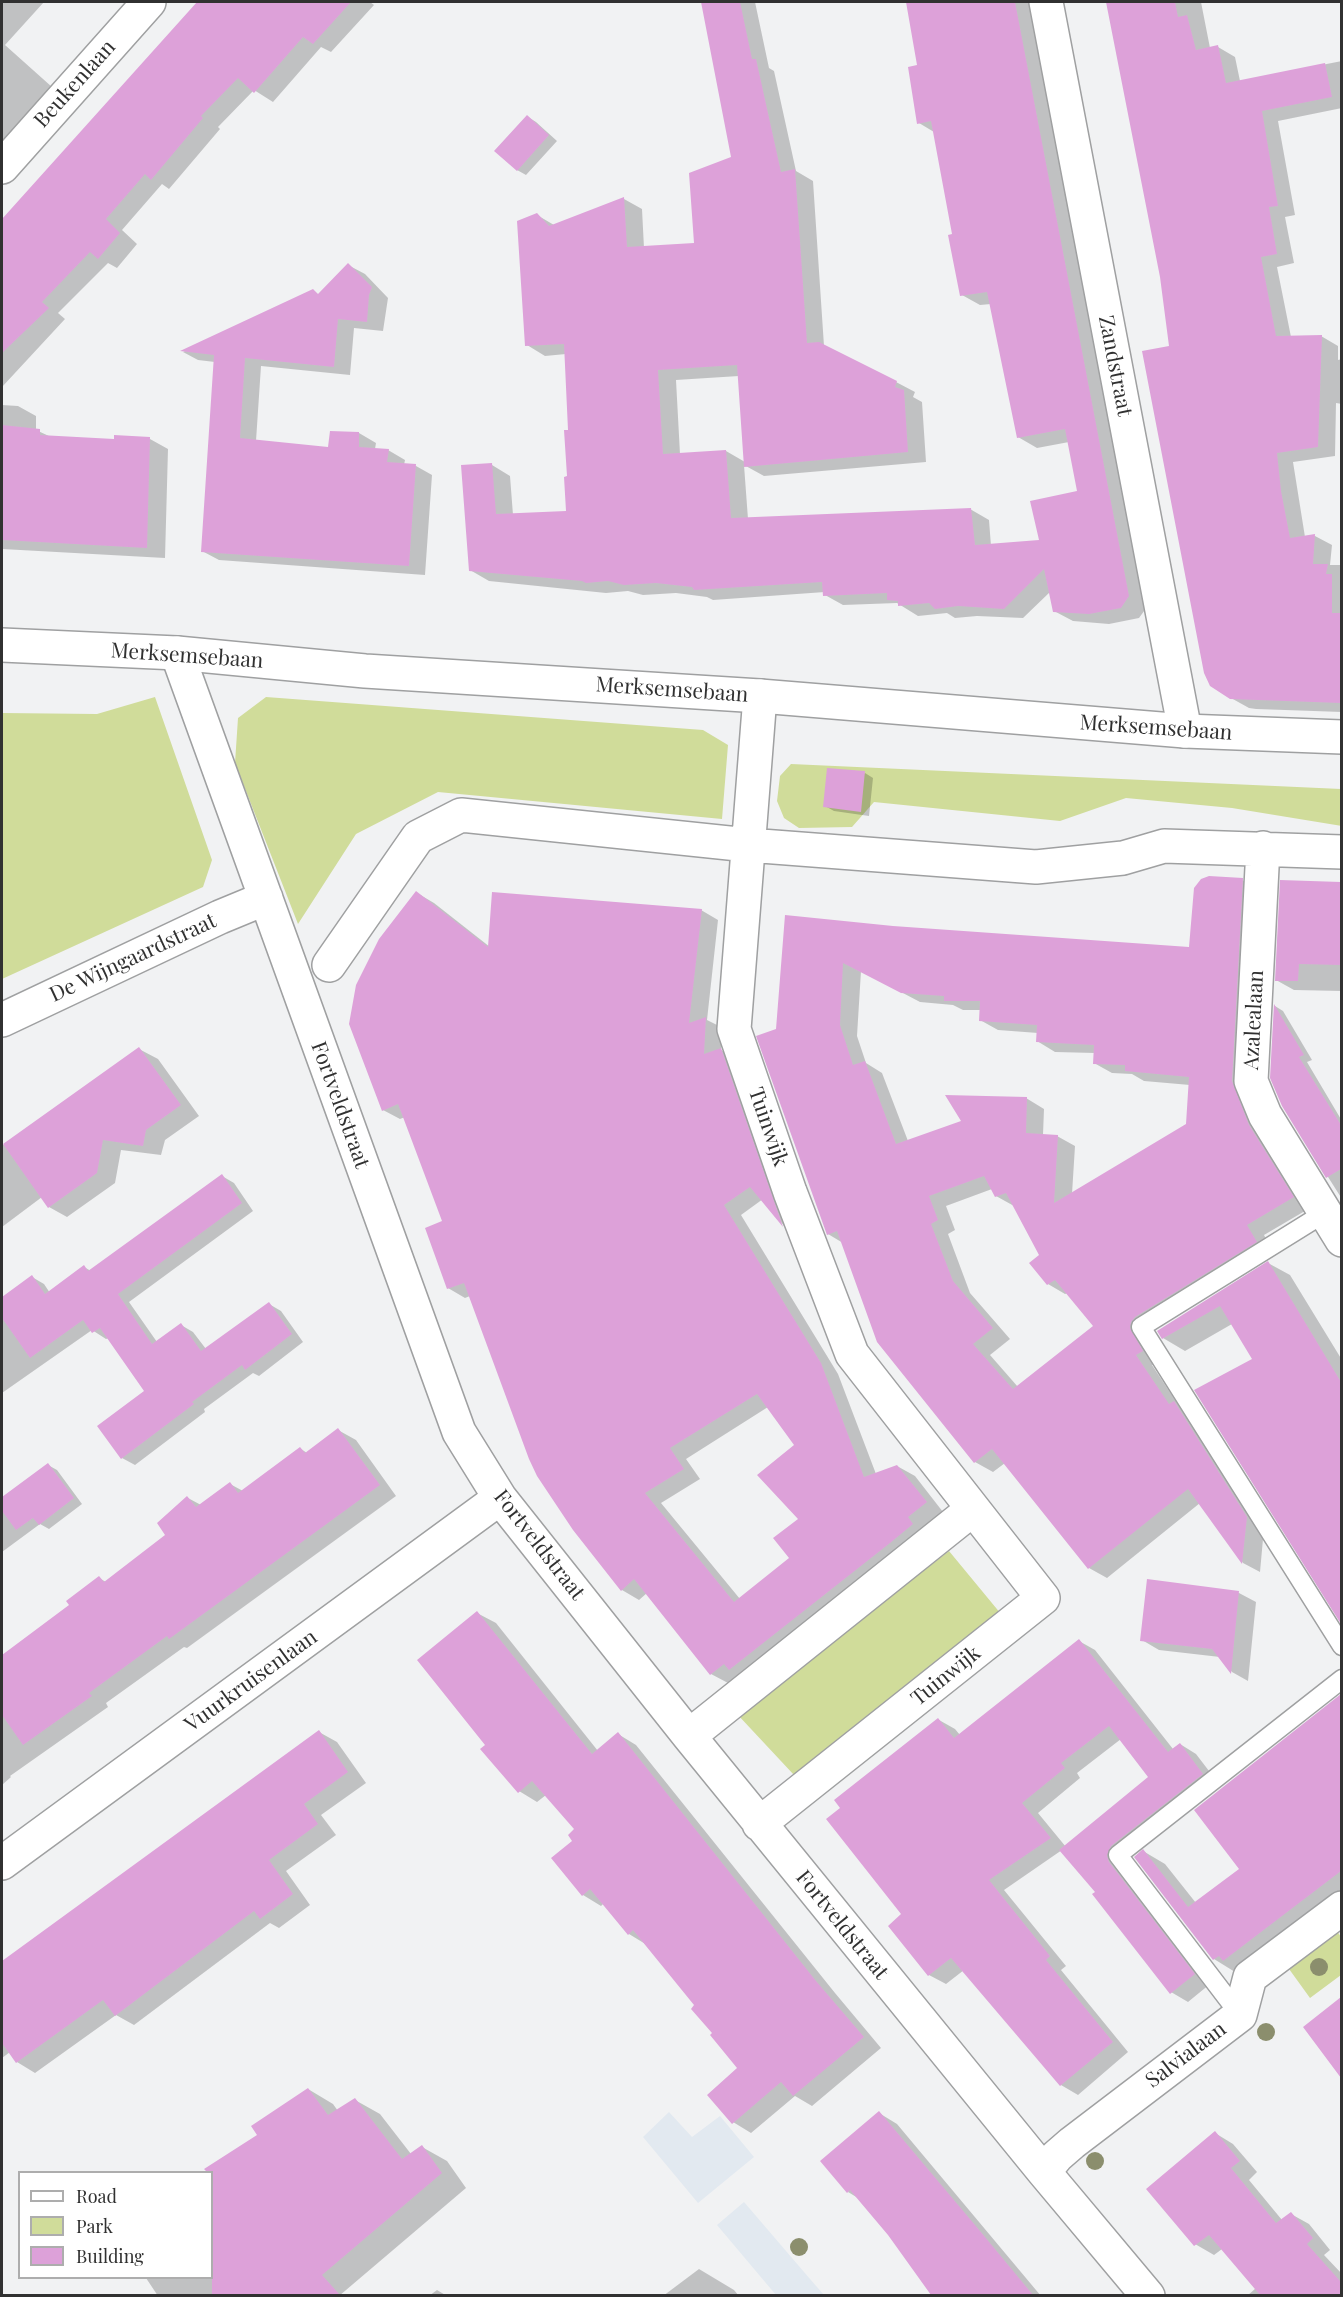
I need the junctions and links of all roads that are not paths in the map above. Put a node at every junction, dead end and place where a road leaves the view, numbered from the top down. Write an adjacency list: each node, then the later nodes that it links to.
1 (149, 2): 3 (street, Beukenlaan)
2 (1046, 2): 7 (street, Zandstraat)
3 (2, 167)
4 (2, 645): 5 (street, Merksemsebaan)
5 (177, 653): 6 (street, Merksemsebaan); 12 (street, Fortveldstraat)
6 (760, 696): 7 (street, Merksemsebaan); 9 (street, Tuinwijk)
7 (1185, 731): 8 (street, Merksemsebaan)
8 (1341, 737)
9 (748, 845): 10 (street); 13 (street); 18 (street, Tuinwijk)
10 (1263, 848): 11 (street); 15 (street, Azalealaan)
11 (1341, 852)
12 (266, 898): 14 (street, De Wijngaardstraat); 17 (street, Fortveldstraat)
13 (329, 965)
14 (2, 1020)
15 (1326, 1212): 16 (street, Azalealaan); 19 (lane)
16 (1341, 1240)
17 (500, 1498): 21 (street, Fortveldstraat); 23 (street, Vuurkruisenlaan)
18 (973, 1509): 21 (street); 22 (street, Tuinwijk)
19 (1341, 1646)
20 (1341, 1679): 25 (lane)
21 (689, 1736): 22 (street, Fortveldstraat)
22 (759, 1824): 26 (street, Fortveldstraat)
23 (2, 1863)
24 (1341, 1908): 25 (street, Salvialaan)
25 (1240, 2015): 26 (street, Salvialaan)
26 (1044, 2172): 27 (street, Fortveldstraat)
27 (1148, 2295)

